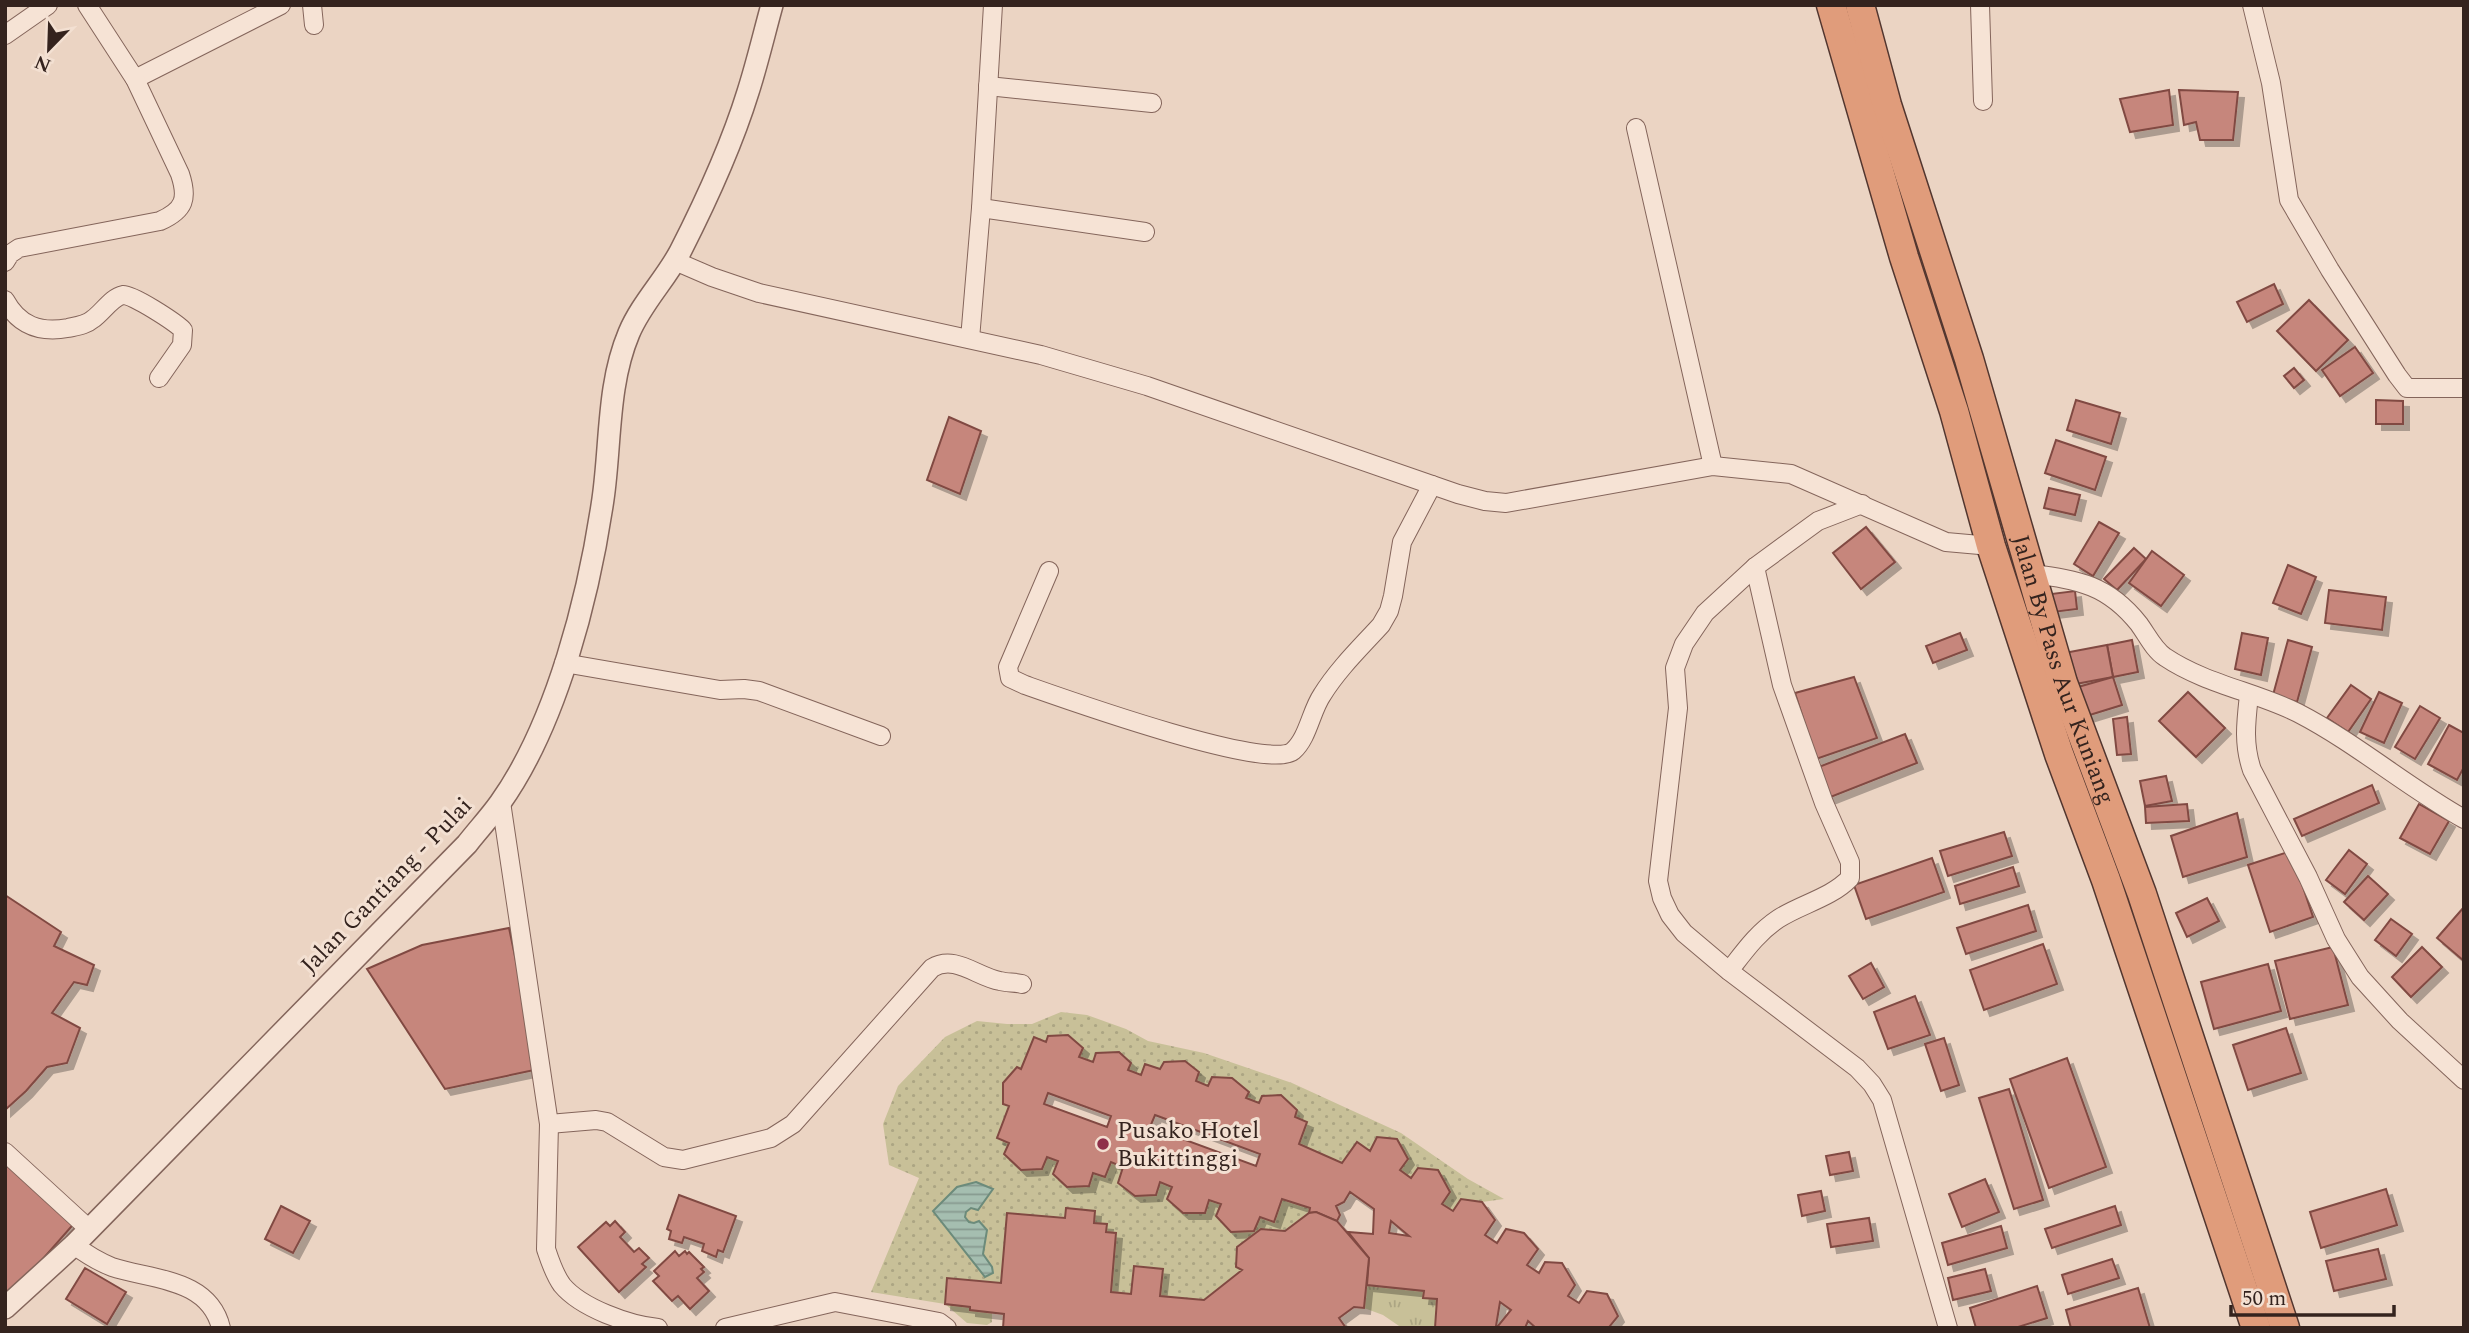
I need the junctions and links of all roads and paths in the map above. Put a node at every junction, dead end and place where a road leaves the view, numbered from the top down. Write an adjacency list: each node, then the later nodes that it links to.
1 (48, 5): 12 (street)
2 (87, 5): 13 (street)
3 (281, 5): 13 (street)
4 (312, 5): 11 (street)
5 (772, 5): 22 (street, Jalan Gantiang - Pulai)
6 (993, 5): 14 (street)
7 (1831, 5): 21 (highway, Jalan By Pass Aur Kuniang)
8 (1860, 5): 20 (highway, Jalan By Pass Aur Kuniang)
9 (1980, 5): 15 (street)
10 (2252, 5): 27 (street)
11 (314, 25)
12 (5, 34)
13 (135, 79): 23 (street)
14 (988, 86): 16 (street); 18 (street)
15 (1983, 101)
16 (1152, 103)
17 (1636, 128): 28 (street)
18 (981, 208): 19 (street); 25 (street)
19 (1145, 232)
20 (1934, 250): 21 (highway); 34 (highway, Jalan By Pass Aur Kuniang)
21 (1904, 257): 31 (highway, Jalan By Pass Aur Kuniang)
22 (675, 261): 25 (street); 35 (street, Jalan Gantiang - Pulai)
23 (5, 262)
24 (5, 300): 26 (street)
25 (970, 339): 29 (street)
26 (159, 378)
27 (2464, 388)
28 (1713, 466): 29 (street); 30 (street)
29 (1432, 485): 33 (street)
30 (1862, 504): 31 (street); 32 (street)
31 (1991, 546): 41 (highway, Jalan By Pass Aur Kuniang)
32 (1755, 567): 42 (street); 42 (street)
33 (1049, 571)
34 (2032, 574): 36 (street); 40 (highway, Jalan By Pass Aur Kuniang)
35 (564, 663): 37 (street); 38 (street, Jalan Gantiang - Pulai)
36 (2249, 695): 39 (street); 44 (street)
37 (881, 736)
38 (501, 802): 45 (street); 47 (street, Jalan Gantiang - Pulai)
39 (2464, 819)
40 (2133, 872): 41 (highway); 56 (highway, Jalan By Pass Aur Kuniang)
41 (2106, 880): 55 (highway, Jalan By Pass Aur Kuniang)
42 (1729, 971): 54 (street)
43 (1022, 984): 45 (street)
44 (2464, 1080)
45 (549, 1124): 51 (street)
46 (5, 1152): 47 (street)
47 (89, 1229): 48 (street, Jalan Gantiang - Pulai)
48 (74, 1245): 49 (street, Jalan Gantiang - Pulai); 50 (street)
49 (5, 1308)
50 (221, 1328)
51 (658, 1328)
52 (725, 1328): 53 (street)
53 (947, 1328)
54 (1948, 1328)
55 (2256, 1328)
56 (2285, 1328)

